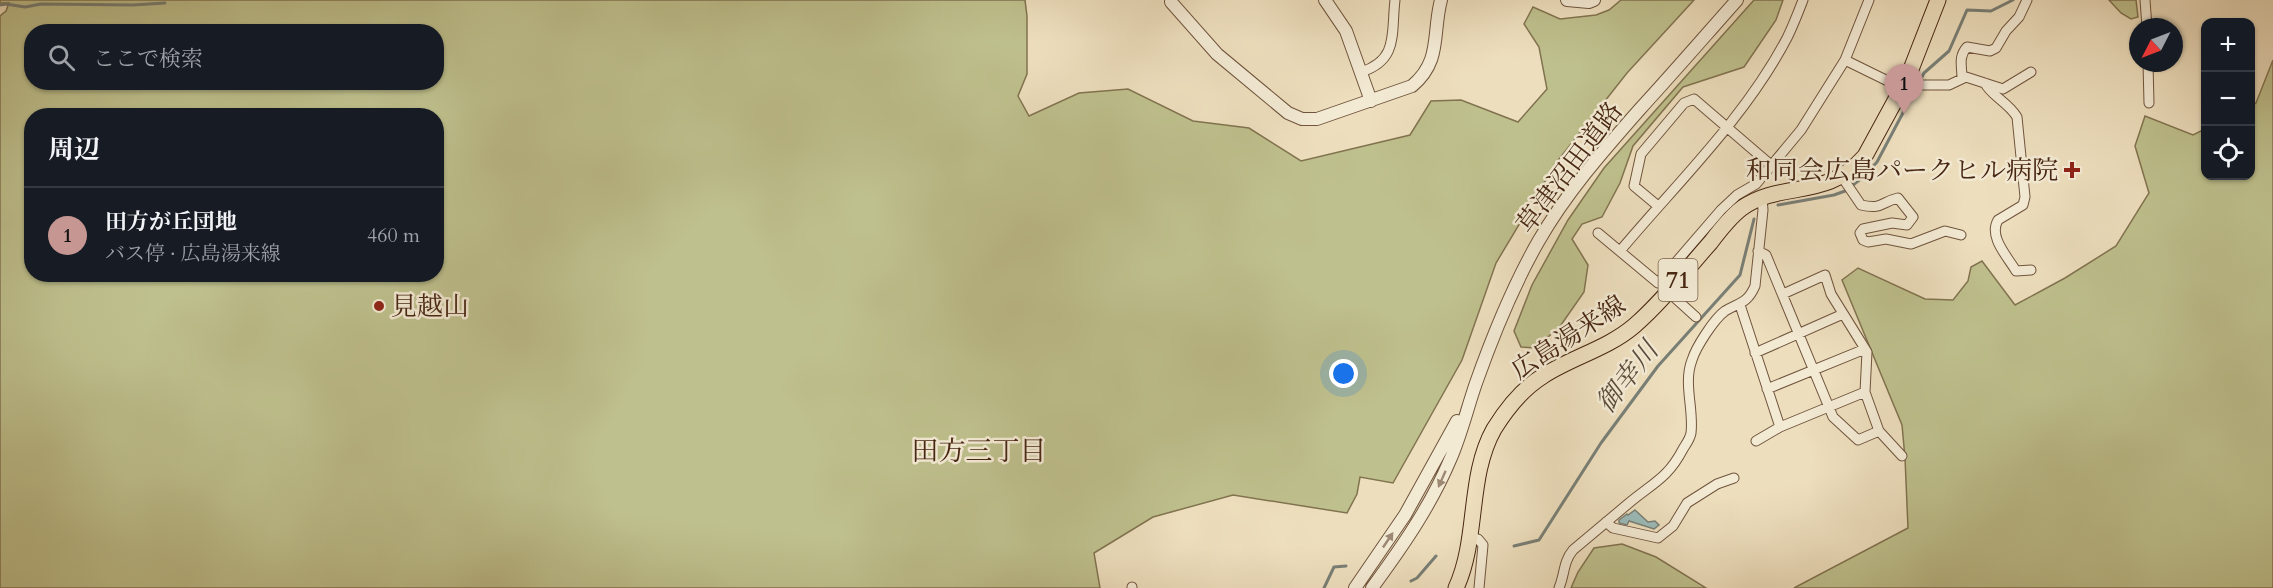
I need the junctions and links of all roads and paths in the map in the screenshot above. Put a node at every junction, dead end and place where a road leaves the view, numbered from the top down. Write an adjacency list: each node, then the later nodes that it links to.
1 (1325, 0): 15 (street)
2 (1395, 0): 15 (street)
3 (1441, 0): 21 (street)
4 (1567, 0): 5 (street)
5 (1594, 0)
6 (1737, 0): 42 (street, 草津沼田道路)
7 (1803, 0): 23 (street)
8 (1869, 0): 14 (street)
9 (1938, 0): 19 (main road, 広島湯来線 / 71)
10 (2027, 0): 18 (street)
11 (2145, 0): 13 (street)
12 (1172, 2): 21 (street)
13 (2146, 18)
14 (1845, 60): 19 (street); 24 (street)
15 (1360, 72): 21 (street)
16 (2031, 72): 20 (street)
17 (2148, 72): 22 (street)
18 (1962, 78): 19 (street); 20 (street)
19 (1905, 82): 25 (main road, 広島湯来線 / 71)
20 (1984, 83): 32 (street)
21 (1371, 101)
22 (2149, 103)
23 (1726, 128): 24 (street); 27 (street); 27 (street)
24 (1772, 165): 30 (street)
25 (1842, 177): 26 (main road, 広島湯来線 / 71); 29 (street)
26 (1762, 198): 31 (street); 52 (main road, 広島湯来線 / 71)
27 (1658, 206): 30 (street)
28 (1598, 233): 30 (street)
29 (1961, 235)
30 (1620, 251)
31 (1758, 251): 33 (street); 35 (street)
32 (2031, 270)
33 (1783, 294): 36 (street); 38 (street)
34 (1675, 298): 37 (street)
35 (1740, 305): 40 (street); 51 (street)
36 (1843, 314): 38 (street); 39 (street)
37 (1696, 317)
38 (1800, 332): 40 (street); 41 (street)
39 (1865, 349): 41 (street); 44 (street)
40 (1755, 353): 43 (street)
41 (1814, 368): 43 (street); 45 (street)
42 (1476, 384): 53 (street, one-way to 42); 54 (street, one-way to 54)
43 (1767, 389): 46 (street)
44 (1865, 392): 45 (street); 47 (street)
45 (1829, 408): 46 (street); 47 (street)
46 (1780, 427): 48 (street)
47 (1880, 430): 49 (street)
48 (1756, 441)
49 (1902, 456)
50 (1734, 478): 51 (street)
51 (1606, 522): 57 (street)
52 (1471, 537): 55 (main road, 広島湯来線 / 71); 56 (street)
53 (1354, 588)
54 (1372, 588)
55 (1456, 588)
56 (1479, 588)
57 (1559, 588)

